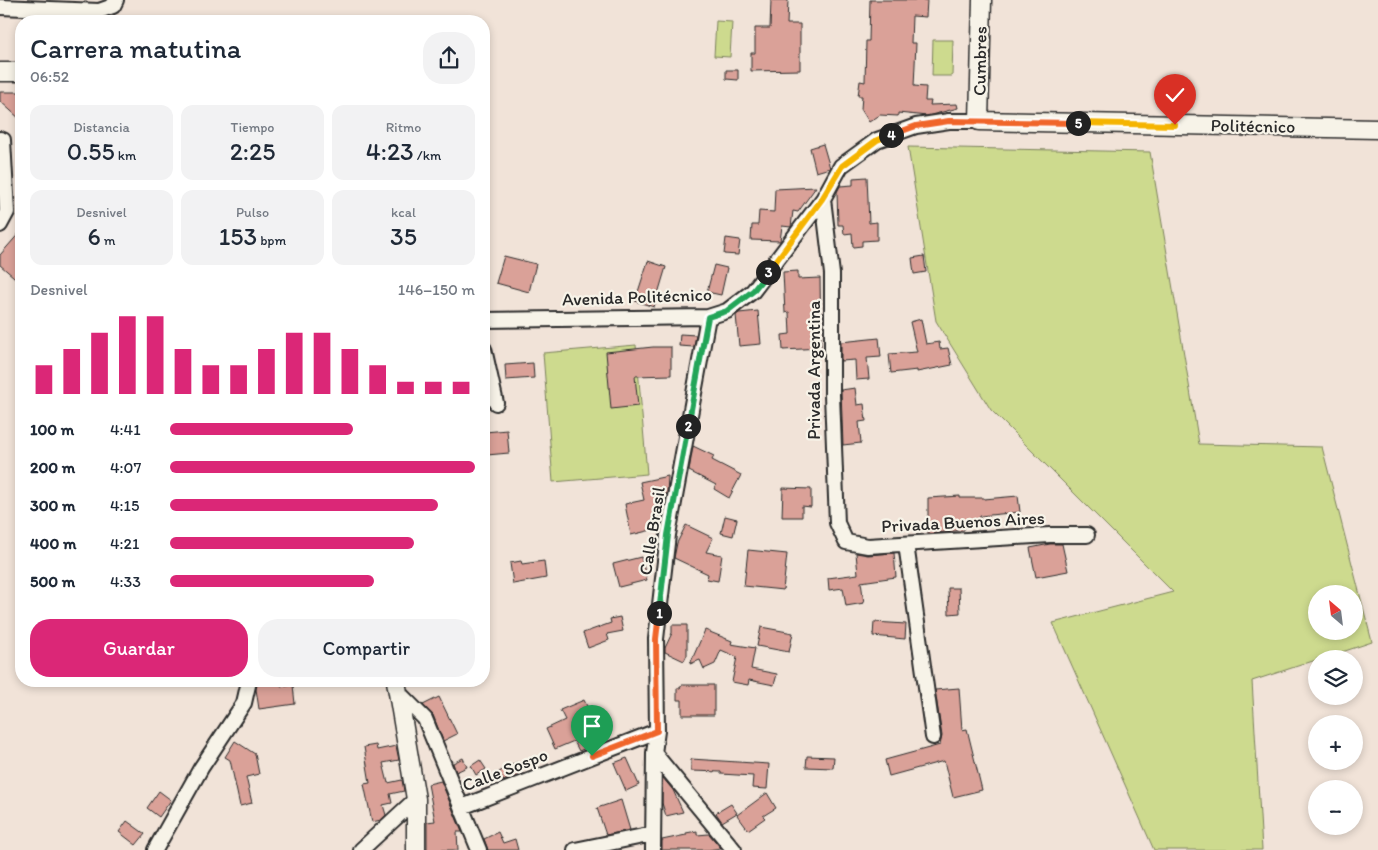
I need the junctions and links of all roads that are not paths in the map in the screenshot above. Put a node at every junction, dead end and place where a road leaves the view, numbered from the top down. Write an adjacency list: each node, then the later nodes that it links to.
1 (116, 0): 3 (street)
2 (982, 0): 6 (street, Cumbres)
3 (0, 7)
4 (0, 72): 5 (street)
5 (15, 72)
6 (979, 121): 7 (street, Politécnico); 9 (street, Avenida Politécnico)
7 (1378, 129)
8 (0, 140): 10 (street)
9 (822, 199): 11 (street, Avenida Politécnico); 16 (street, Privada Argentina)
10 (2, 214)
11 (708, 317): 12 (street, Avenida Politécnico); 20 (street, Calle Brasil)
12 (490, 320)
13 (490, 376): 14 (street)
14 (496, 403)
15 (1087, 535): 17 (street, Privada Buenos Aires)
16 (844, 539): 17 (street, Privada Buenos Aires)
17 (906, 544): 21 (street)
18 (248, 687): 26 (street)
19 (397, 687): 23 (street); 24 (street, Calle Sospo)
20 (657, 731): 22 (street, Calle Brasil); 24 (street, Calle Sospo)
21 (933, 737)
22 (654, 753): 25 (street, Calle Brasil); 32 (street)
23 (416, 799): 27 (street); 28 (street)
24 (462, 807): 29 (street)
25 (654, 834): 30 (street); 31 (street, Calle Brasil)
26 (155, 850)
27 (360, 850)
28 (416, 850)
29 (479, 850)
30 (575, 850)
31 (653, 850)
32 (734, 850)

